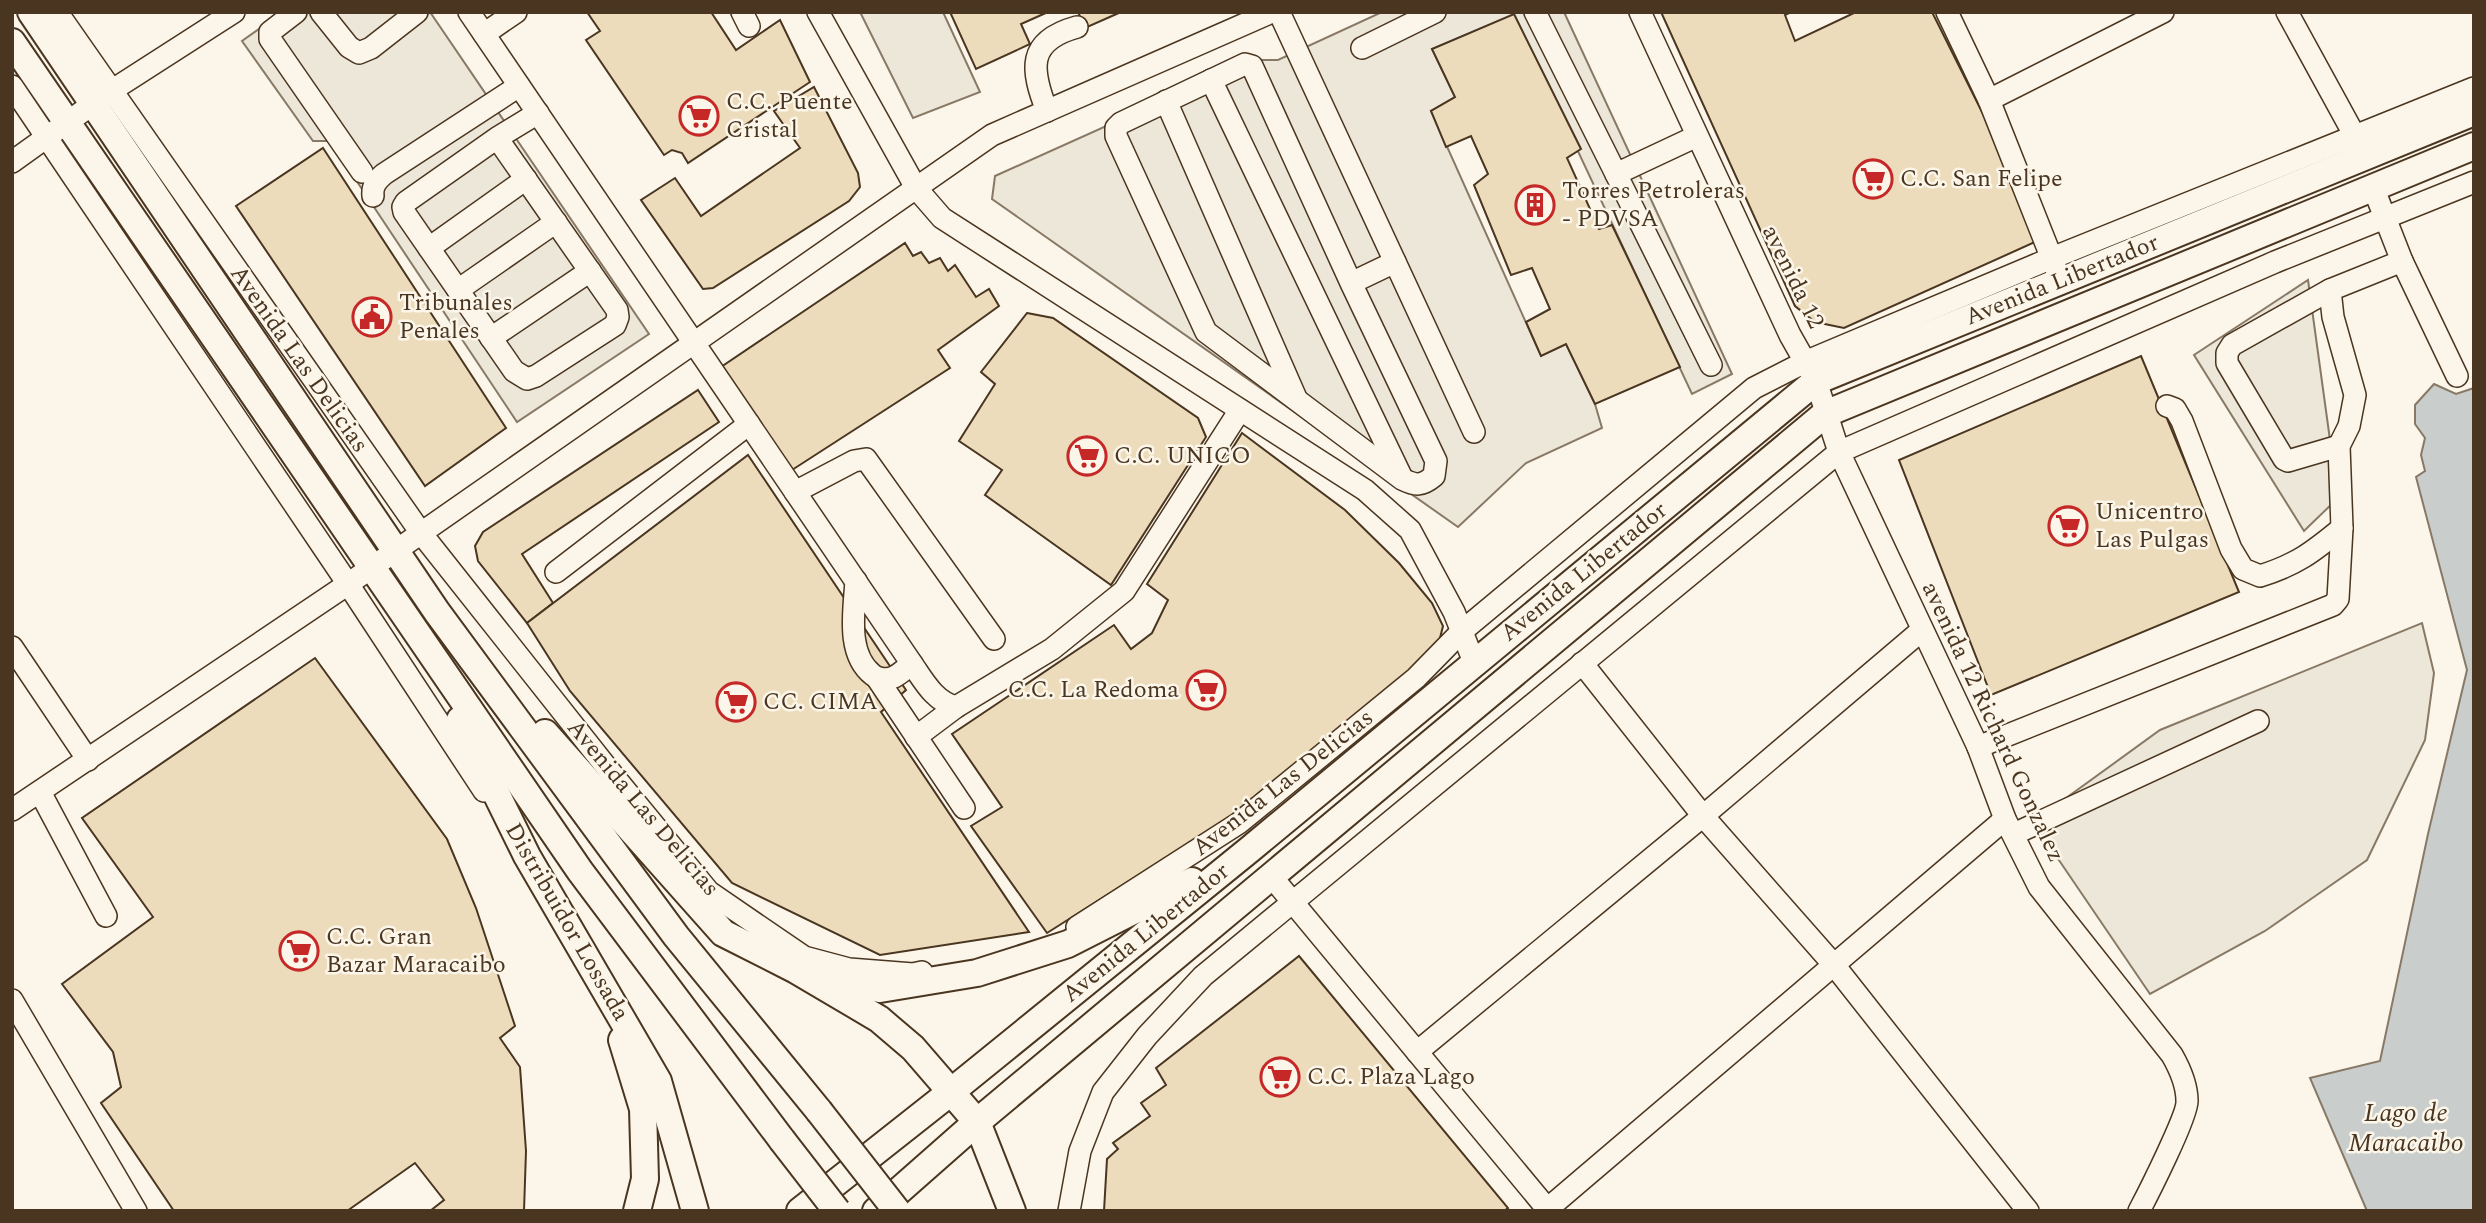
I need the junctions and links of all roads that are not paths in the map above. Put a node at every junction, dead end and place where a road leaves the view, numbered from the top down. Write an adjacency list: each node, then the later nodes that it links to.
1 (32, 12): 26 (main road, Avenida Las Delicias)
2 (57, 12): 26 (street, Avenida Las Delicias)
3 (234, 12): 26 (street)
4 (296, 12): 38 (street)
5 (321, 12): 6 (street)
6 (417, 12)
7 (469, 12): 19 (street)
8 (516, 12): 19 (street)
9 (818, 12): 43 (street)
10 (1272, 12): 29 (street)
11 (1279, 12): 49 (street)
12 (1435, 12): 21 (street)
13 (1535, 12): 39 (street)
14 (1640, 12): 33 (street, avenida 12)
15 (1947, 12): 27 (street)
16 (2163, 12): 27 (street)
17 (2287, 12): 35 (street)
18 (1077, 27): 29 (street)
19 (484, 34): 24 (street)
20 (12, 42): 32 (main road)
21 (1362, 48)
22 (1212, 80): 28 (street); 52 (street); 68 (street)
23 (12, 86): 32 (street)
24 (519, 86): 31 (street); 44 (street)
25 (2474, 88): 35 (street)
26 (103, 97): 32 (street); 71 (street, Avenida Las Delicias); 72 (main road, Avenida Las Delicias)
27 (1989, 100): 50 (street)
28 (1166, 102): 60 (street); 60 (street)
29 (1047, 111): 43 (street)
30 (2474, 112): 35 (main road, Avenida Libertador)
31 (538, 113): 34 (street); 56 (street)
32 (57, 130): 37 (street); 73 (main road); 76 (street)
33 (1697, 136): 39 (street); 58 (street, avenida 12)
34 (497, 138): 40 (street); 47 (street)
35 (2360, 146): 50 (main road, Avenida Libertador)
36 (2474, 146): 42 (main road, Avenida Libertador)
37 (12, 162)
38 (362, 173)
39 (1616, 174): 57 (street)
40 (526, 179): 46 (street); 47 (street)
41 (2474, 182): 45 (street)
42 (2373, 187): 45 (street); 63 (main road, Avenida Libertador)
43 (916, 188): 56 (street); 62 (street)
44 (373, 196)
45 (2384, 218): 48 (street); 67 (street)
46 (556, 222): 51 (street); 53 (street)
47 (429, 248): 53 (street)
48 (2402, 261): 54 (street); 59 (street)
49 (1395, 262): 52 (street); 65 (street)
50 (2056, 270): 58 (main road, Avenida Libertador)
51 (590, 271): 55 (street); 55 (street)
52 (1351, 283): 68 (street)
53 (458, 290): 55 (street)
54 (2330, 290): 66 (street); 66 (street)
55 (491, 338)
56 (694, 343): 64 (street); 71 (street)
57 (1711, 365)
58 (1811, 371): 63 (street, avenida 12); 79 (street, Avenida Las Delicias); 85 (main road, Avenida Libertador)
59 (2457, 376)
60 (1297, 401): 68 (street)
61 (2167, 406): 70 (street)
62 (1240, 410): 79 (street); 89 (street)
63 (1825, 414): 67 (street, avenida 12); 101 (main road, Avenida Libertador)
64 (748, 424): 69 (street); 74 (street)
65 (1474, 432)
66 (2339, 446): 70 (street)
67 (1839, 452): 78 (street, avenida 12 Richard Gonzalez); 86 (street)
68 (1402, 479)
69 (795, 492): 75 (street); 81 (street)
70 (2342, 528): 92 (street)
71 (421, 533): 72 (street); 79 (street, Avenida Las Delicias)
72 (396, 550): 73 (street); 77 (main road, Avenida Las Delicias)
73 (371, 568): 76 (street); 82 (main road)
74 (556, 572)
75 (856, 581): 80 (street); 84 (street)
76 (348, 584): 93 (street); 100 (street)
77 (437, 612): 105 (main road); 118 (main road, Avenida Las Delicias, bridge)
78 (1922, 630): 92 (street, avenida 12 Richard Gonzalez); 97 (street)
79 (1461, 632): 85 (street)
80 (893, 634): 84 (street); 87 (street)
81 (995, 639)
82 (420, 640): 100 (main road, Distribuidor Lossada); 116 (main road, bridge)
83 (12, 647): 93 (street)
84 (857, 651): 88 (street)
85 (1474, 662): 99 (main road, Avenida Libertador)
86 (1582, 663): 97 (street); 102 (street)
87 (912, 664): 88 (street); 89 (street)
88 (877, 678): 91 (street)
89 (956, 707): 91 (street)
90 (2258, 721): 98 (street)
91 (916, 737): 95 (street)
92 (1978, 747): 98 (street, avenida 12 Richard Gonzalez)
93 (88, 760): 94 (street)
94 (40, 792): 96 (street); 103 (street)
95 (964, 808)
96 (12, 810)
97 (1703, 816): 104 (street); 108 (street)
98 (2010, 827): 104 (street); 122 (street, avenida 12 Richard Gonzalez)
99 (1249, 850): 105 (main road); 109 (main road, Avenida Libertador)
100 (527, 856): 106 (main road, Distribuidor Lossada)
101 (1271, 876): 102 (street); 110 (main road, Avenida Libertador)
102 (1293, 901): 108 (street); 120 (street)
103 (106, 916)
104 (1834, 965): 111 (street); 121 (street)
105 (796, 970): 109 (main road)
106 (607, 991): 113 (main road); 114 (main road, Distribuidor Lossada)
107 (12, 1000): 112 (street)
108 (1417, 1052): 111 (street)
109 (952, 1091): 110 (main road); 115 (main road, Avenida Libertador)
110 (977, 1122): 117 (main road, Avenida Libertador); 119 (main road)
111 (1547, 1210)
112 (136, 1211)
113 (637, 1211)
114 (695, 1211)
115 (800, 1211)
116 (837, 1211)
117 (876, 1211)
118 (897, 1211)
119 (1012, 1211)
120 (1069, 1211)
121 (2028, 1211)
122 (2139, 1211)

